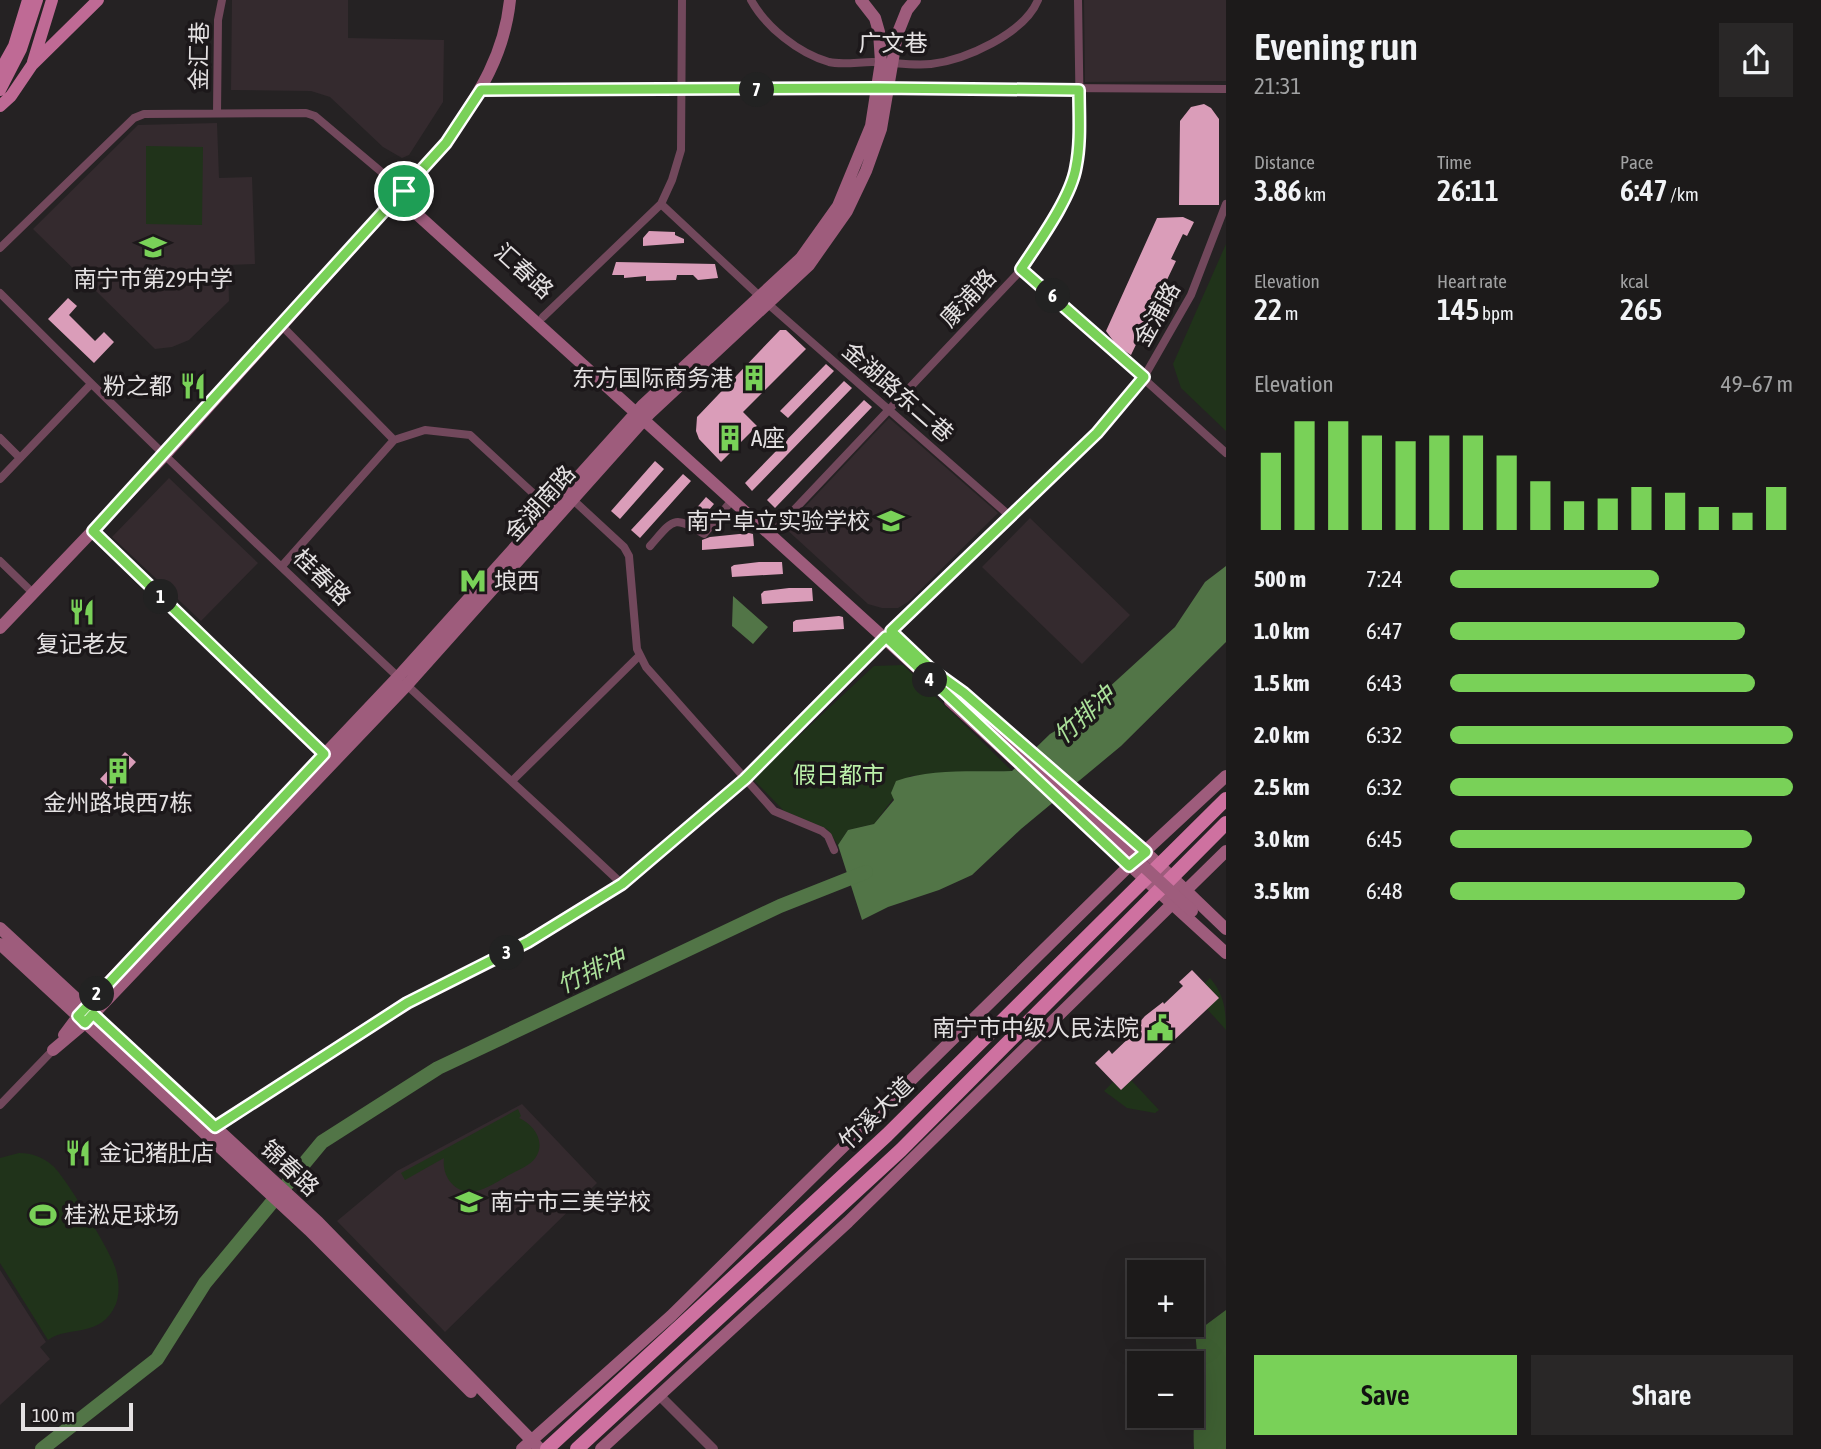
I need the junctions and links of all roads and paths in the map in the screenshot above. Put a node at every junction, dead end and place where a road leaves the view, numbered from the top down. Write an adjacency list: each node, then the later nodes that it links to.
1 (28, 0): 15 (main road)
2 (37, 0): 18 (main road)
3 (52, 0): 14 (main road)
4 (99, 0): 14 (main road)
5 (222, 0): 23 (street, 金汇巷)
6 (510, 0): 19 (main road)
7 (682, 0): 21 (street)
8 (751, 0): 13 (street, 广文巷)
9 (861, 0): 13 (main road, 金湖南路)
10 (915, 0): 13 (main road, 金湖南路)
11 (1038, 0): 13 (street, 广文巷)
12 (1078, 0): 20 (street, 康浦路)
13 (887, 63): 16 (main road, 金湖南路)
14 (32, 65): 22 (main road)
15 (0, 71)
16 (883, 88): 20 (street); 21 (street); 30 (main road, 金湖南路)
17 (1226, 89): 20 (street)
18 (0, 90)
19 (481, 90): 21 (street); 24 (main road)
20 (1079, 90): 28 (street, 康浦路)
21 (682, 91): 25 (street)
22 (0, 106)
23 (218, 113): 24 (street, 汇春路); 27 (street, 汇春路)
24 (401, 194): 31 (main road, 汇春路); 32 (main road); 36 (main road, 汇春路)
25 (660, 204): 30 (street, 金湖路东二巷); 31 (street)
26 (1226, 204): 33 (street, 金浦路)
27 (0, 248)
28 (1021, 269): 33 (street); 35 (street, 康浦路)
29 (0, 293): 34 (street, 桂春路)
30 (764, 299): 35 (street, 金湖路东二巷); 36 (main road, 金湖南路)
31 (543, 317): 36 (main road, 汇春路)
32 (281, 325): 38 (street); 40 (main road)
33 (1144, 377): 39 (street); 46 (street, 金浦路)
34 (91, 384): 40 (street, 桂春路); 41 (street)
35 (889, 410): 46 (street, 金湖路东二巷); 47 (street, 康浦路)
36 (643, 413): 43 (main road, 金湖南路); 44 (main road, 汇春路); 47 (main road, 汇春路)
37 (0, 438): 41 (street)
38 (394, 440): 45 (street); 51 (street)
39 (1226, 453)
40 (165, 455): 48 (main road); 51 (street, 桂春路)
41 (20, 458): 42 (street)
42 (0, 479)
43 (568, 495): 45 (main road, 金湖南路); 55 (street); 57 (main road, 金湖南路)
44 (733, 499): 49 (street); 54 (main road, 汇春路)
45 (548, 508): 57 (main road, 金湖南路)
46 (1011, 517): 54 (street, 金浦路)
47 (777, 528): 54 (main road, 汇春路)
48 (93, 531): 52 (main road); 58 (street)
49 (650, 545)
50 (0, 561): 52 (street)
51 (282, 566): 57 (street, 桂春路)
52 (33, 593): 53 (main road)
53 (0, 628)
54 (888, 634): 56 (main road, 汇春路); 60 (street, 金浦路)
55 (640, 655): 60 (street); 61 (street)
56 (929, 673): 66 (main road); 67 (main road); 77 (main road, 汇春路, bridge)
57 (402, 681): 58 (main road, 金湖南路); 61 (street, 桂春路); 80 (main road, 金湖南路)
58 (324, 754): 80 (main road, 金湖南路)
59 (1226, 776): 66 (main road)
60 (745, 779): 64 (street); 71 (street, 金浦路)
61 (513, 780): 71 (street, 桂春路)
62 (1226, 799): 68 (highway, 竹溪大道)
63 (1226, 823): 69 (highway, 竹溪大道)
64 (834, 850)
65 (1226, 851): 72 (main road)
66 (1146, 852): 67 (main road); 68 (main road)
67 (1129, 866): 70 (main road); 86 (main road)
68 (1160, 866): 69 (main road); 70 (highway, 竹溪大道)
69 (1172, 876): 72 (main road); 73 (highway, 竹溪大道)
70 (1146, 881): 73 (main road); 87 (highway, 竹溪大道)
71 (622, 884): 83 (street, 金浦路)
72 (1186, 891): 74 (main road); 76 (main road)
73 (1157, 893): 74 (main road); 88 (highway, 竹溪大道)
74 (1172, 905): 79 (main road); 85 (main road)
75 (0, 929): 80 (main road, 锦春路)
76 (1226, 929)
77 (1226, 943)
78 (0, 944): 80 (main road, 锦春路)
79 (1226, 953)
80 (85, 1015): 81 (main road, 金湖南路); 83 (main road, 锦春路); 84 (main road, 锦春路)
81 (53, 1050): 82 (street, 金湖南路)
82 (0, 1105)
83 (215, 1127): 84 (main road, 锦春路)
84 (234, 1152): 86 (main road, 锦春路)
85 (659, 1395): 89 (main road); 90 (street)
86 (529, 1447)
87 (547, 1449)
88 (577, 1449)
89 (601, 1449)
90 (713, 1449)

